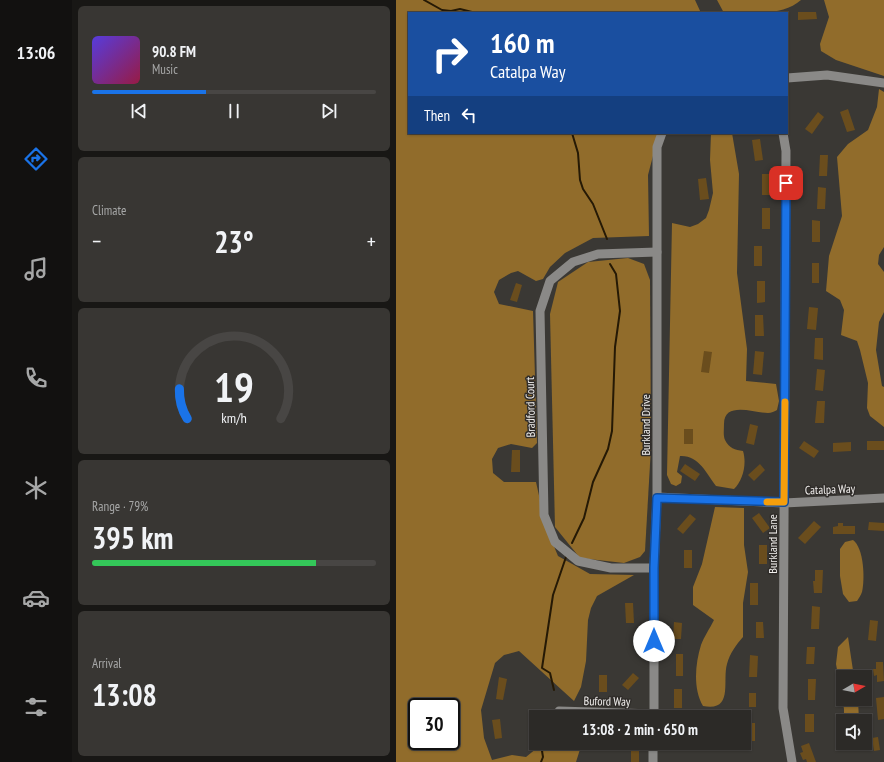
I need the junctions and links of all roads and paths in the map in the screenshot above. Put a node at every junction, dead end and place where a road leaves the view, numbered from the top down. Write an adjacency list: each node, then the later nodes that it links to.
1 (788, 78): 2 (street)
2 (884, 83)
3 (662, 134): 5 (street, Burkland Drive)
4 (783, 134): 8 (street, Burkland Lane)
5 (657, 252): 6 (street, Burkland Drive); 9 (street, Bradford Court)
6 (657, 498): 8 (street, Catalpa Way); 9 (street, Burkland Drive)
7 (884, 498): 8 (street, Catalpa Way)
8 (784, 502): 13 (street, Burkland Lane)
9 (654, 568): 10 (street, Burkland Drive)
10 (654, 710)
11 (653, 750): 12 (street)
12 (653, 762)
13 (792, 762)

